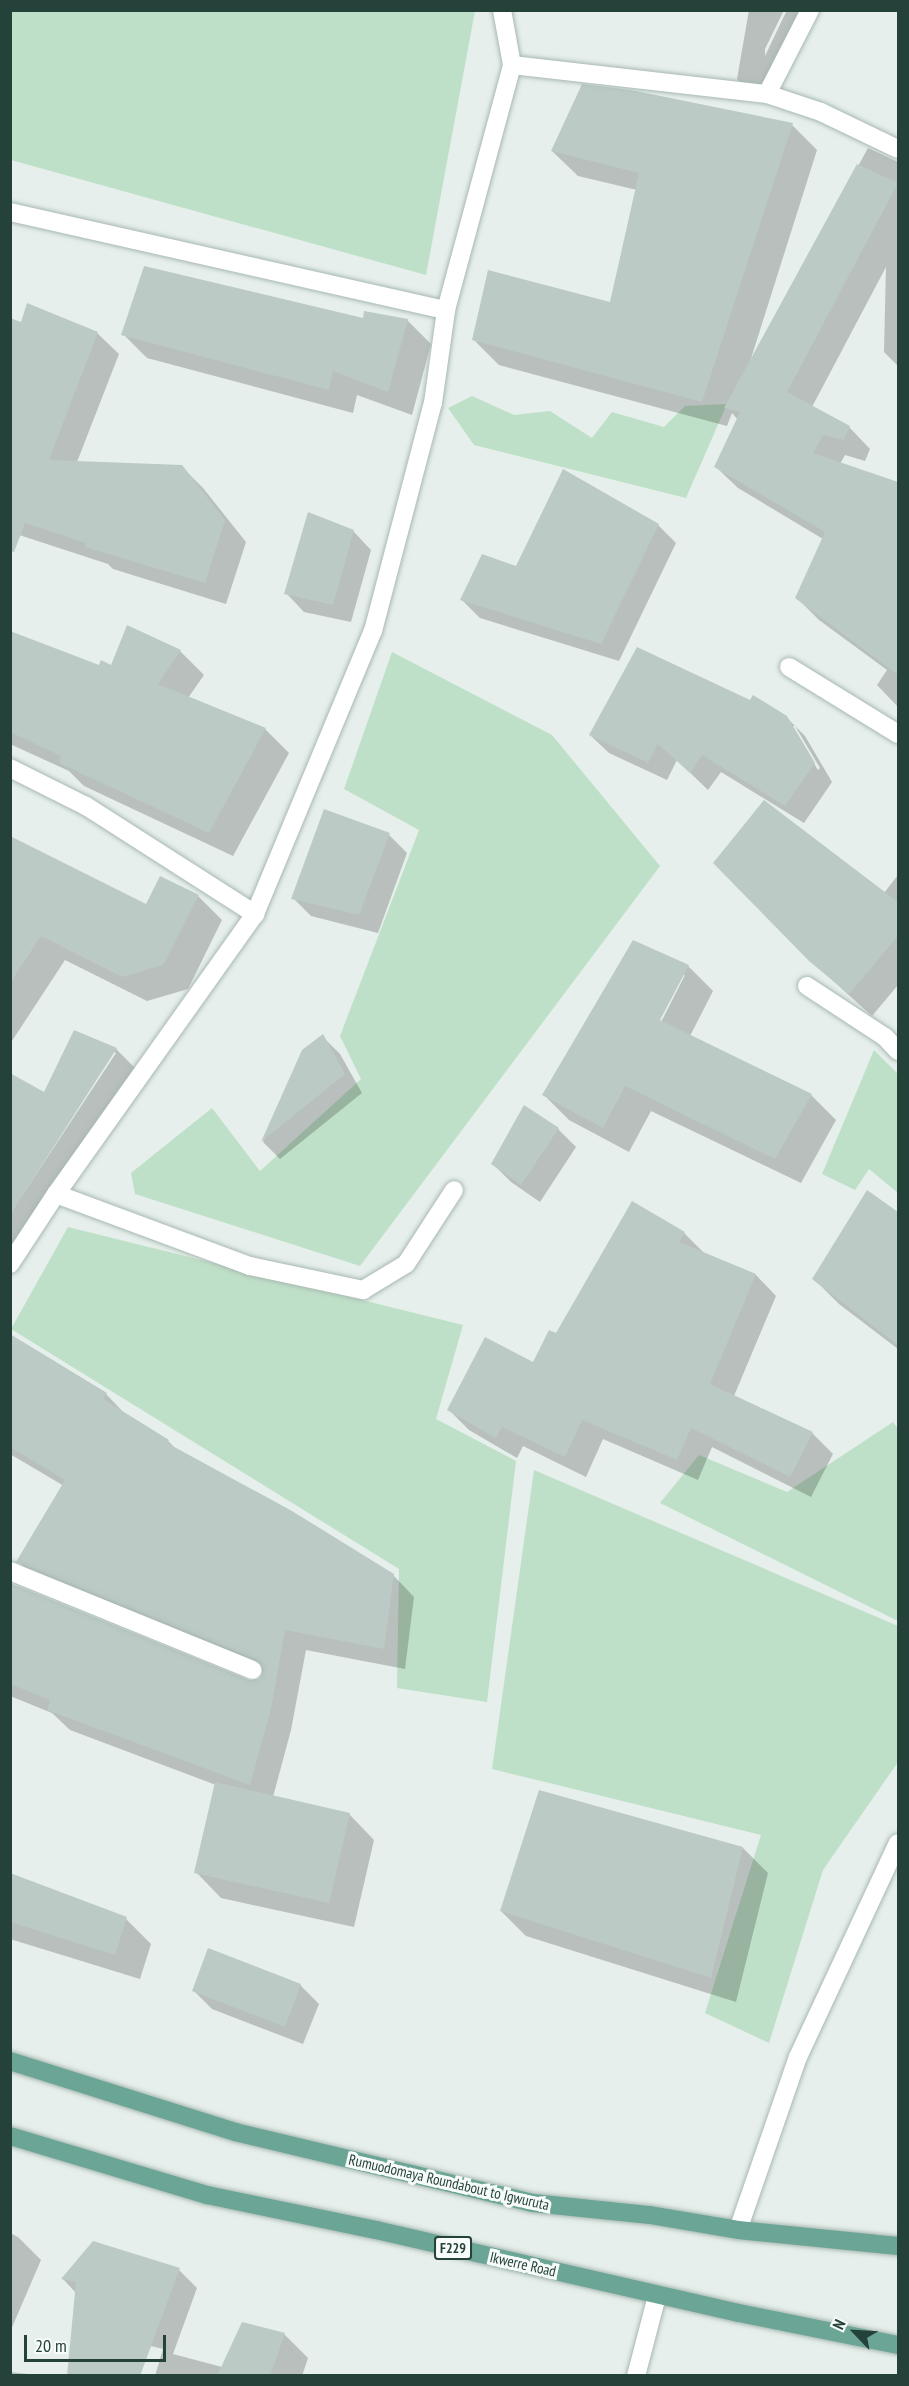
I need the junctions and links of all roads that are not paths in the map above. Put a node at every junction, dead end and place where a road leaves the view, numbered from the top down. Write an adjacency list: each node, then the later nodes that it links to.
1 (502, 10): 3 (street)
2 (810, 10): 4 (street)
3 (512, 65): 4 (street); 7 (street)
4 (767, 94): 5 (street)
5 (898, 149)
6 (10, 212): 7 (street)
7 (446, 309): 11 (street)
8 (789, 667): 9 (street)
9 (898, 734)
10 (10, 768): 11 (street)
11 (255, 914): 15 (street)
12 (807, 986): 13 (street)
13 (898, 1051)
14 (454, 1190): 15 (street)
15 (56, 1194): 16 (street)
16 (10, 1264)
17 (10, 1571): 18 (street)
18 (253, 1670)
19 (898, 1842): 22 (street)
20 (10, 2061): 22 (main road, Rumuodomaya Roundabout to Igwuruta)
21 (10, 2136): 24 (main road, Ikwerre Road / F229)
22 (738, 2230): 23 (main road, Rumuodomaya Roundabout to Igwuruta)
23 (898, 2247)
24 (657, 2295): 25 (main road, Ikwerre Road / F229); 26 (street)
25 (898, 2344)
26 (636, 2376)

